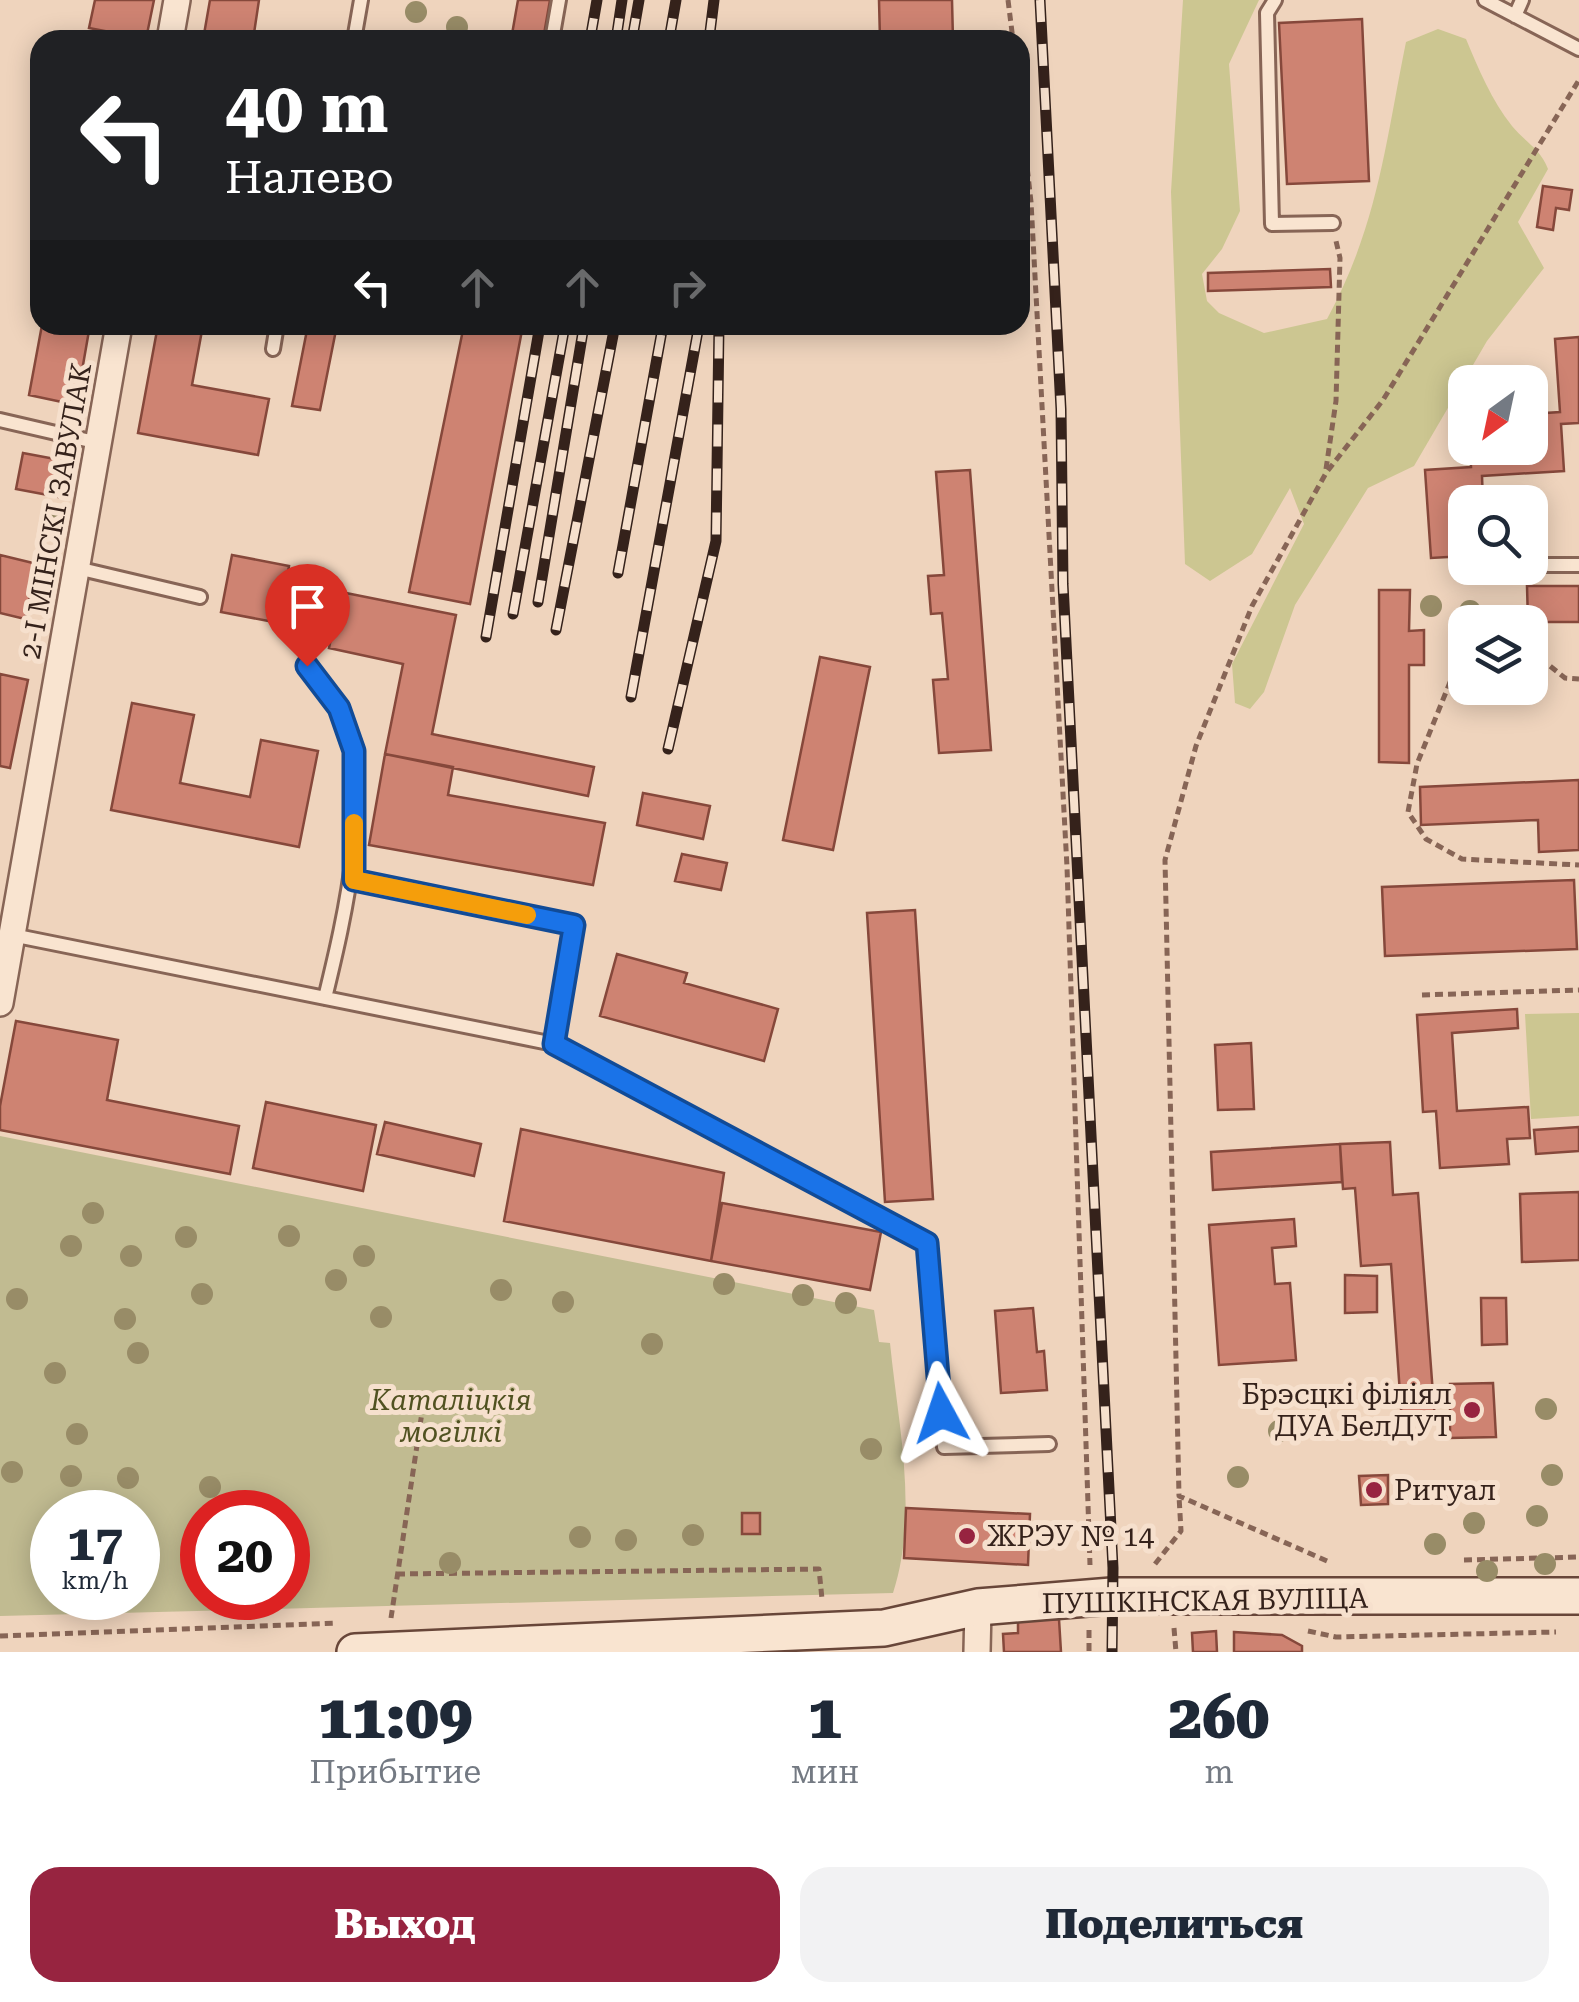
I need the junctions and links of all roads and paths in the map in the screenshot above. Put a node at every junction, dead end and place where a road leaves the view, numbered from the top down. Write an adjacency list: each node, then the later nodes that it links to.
1 (177, 0): 9 (street)
2 (362, 0): 10 (lane)
3 (559, 0): 11 (lane)
4 (1008, 0): 12 (path)
5 (1275, 0): 16 (lane)
6 (1485, 0): 8 (lane)
7 (1522, 0): 8 (lane)
8 (1515, 16): 13 (lane)
9 (172, 30)
10 (356, 30)
11 (554, 30)
12 (1012, 30)
13 (1579, 49)
14 (1579, 80): 22 (path)
15 (1030, 193): 43 (path)
16 (1332, 223): 22 (path)
17 (118, 335): 21 (street, 2-І МІНСКІ ЗАВУЛАК)
18 (276, 335): 19 (lane)
19 (273, 349)
20 (0, 420): 21 (lane)
21 (99, 443): 25 (street, 2-І МІНСКІ ЗАВУЛАК)
22 (1326, 474): 41 (path)
23 (1579, 565): 24 (lane)
24 (1548, 566)
25 (77, 568): 26 (lane); 33 (street, 2-І МІНСКІ ЗАВУЛАК)
26 (200, 597)
27 (1548, 664): 29 (path)
28 (307, 666): 32 (lane)
29 (1579, 678)
30 (1448, 687): 31 (path)
31 (1579, 865)
32 (354, 880): 36 (lane); 38 (lane)
33 (12, 935): 36 (lane); 37 (street, 2-І МІНСКІ ЗАВУЛАК)
34 (1579, 990): 35 (path)
35 (1422, 995)
36 (325, 998): 38 (lane)
37 (0, 1003)
38 (554, 1044): 40 (lane)
39 (424, 1400): 45 (path)
40 (1049, 1444)
41 (1179, 1496): 42 (path); 44 (path)
42 (1332, 1564)
43 (1090, 1568)
44 (1152, 1568)
45 (397, 1574): 47 (path); 51 (path)
46 (1579, 1596): 48 (main road, ПУШКІНСКАЯ ВУЛІЦА)
47 (822, 1602)
48 (978, 1606): 51 (main road, ПУШКІНСКАЯ ВУЛІЦА); 53 (street)
49 (1089, 1616): 54 (path)
50 (1173, 1620): 55 (path)
51 (403, 1641): 52 (main road, ПУШКІНСКАЯ ВУЛІЦА)
52 (355, 1652)
53 (977, 1652)
54 (1090, 1652)
55 (1176, 1652)

